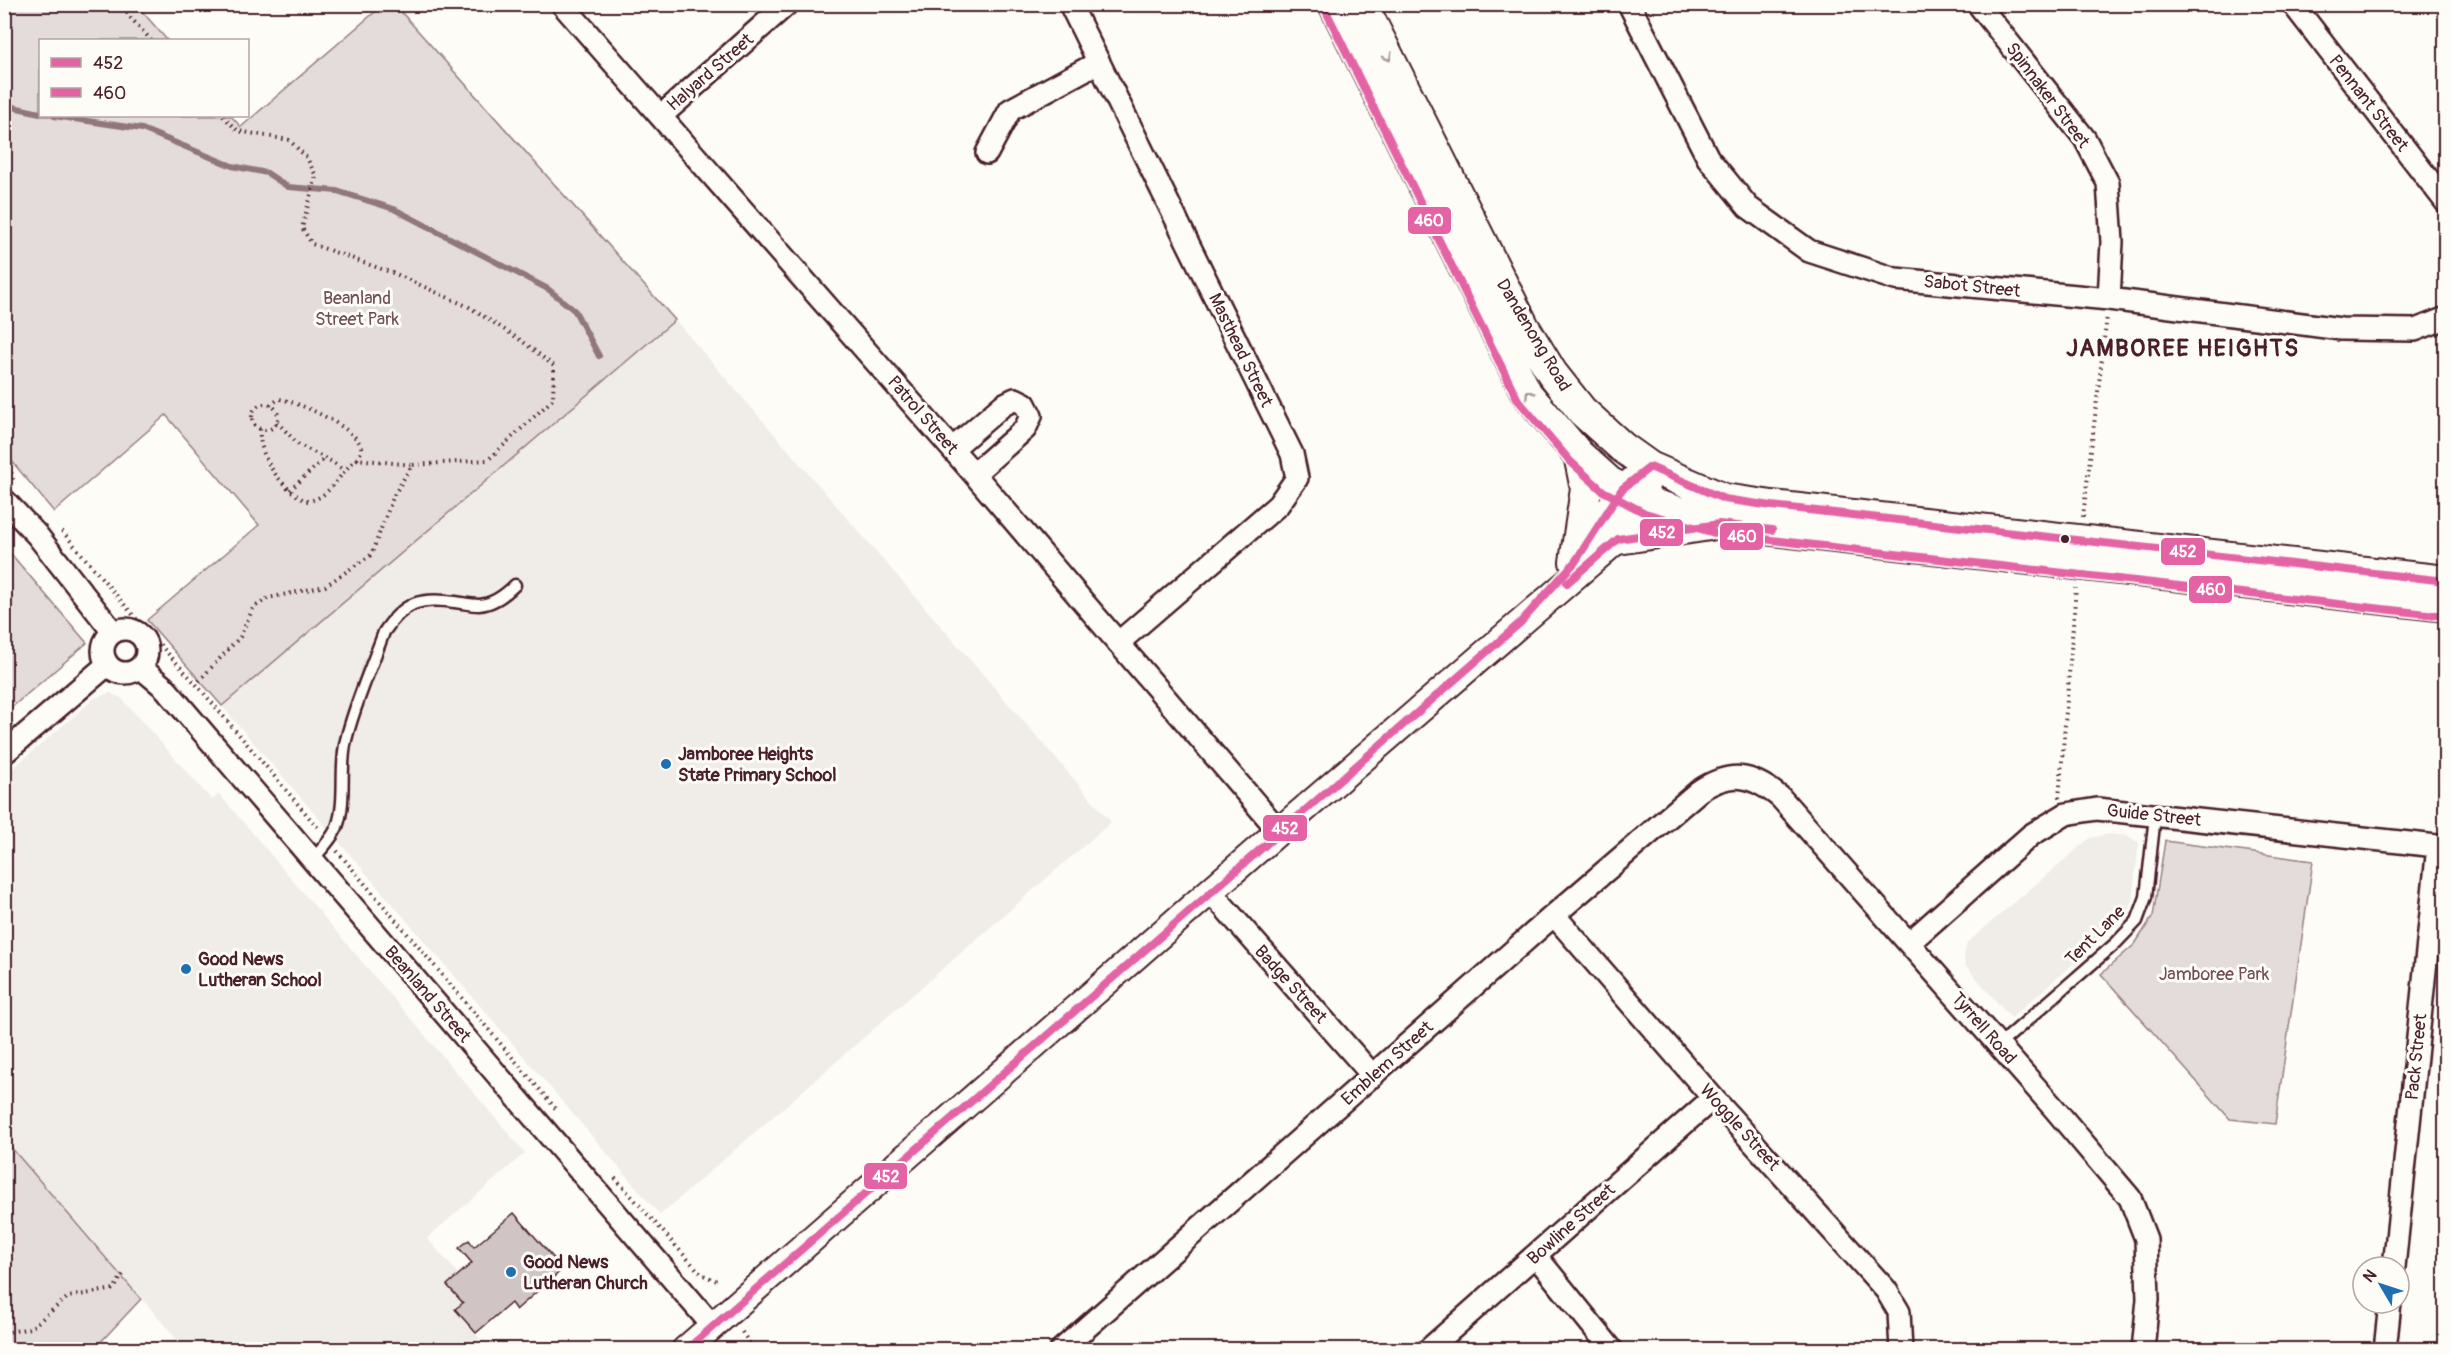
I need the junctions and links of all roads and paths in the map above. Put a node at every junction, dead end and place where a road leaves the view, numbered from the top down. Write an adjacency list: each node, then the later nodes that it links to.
1 (118, 4): 10 (path)
2 (562, 4): 12 (street, Patrol Street)
3 (787, 4): 12 (street, Halyard Street)
4 (1070, 4): 11 (street, Masthead Street)
5 (1334, 4): 22 (main road, Dandenong Road, one-way to 5)
6 (1362, 4): 28 (main road, Dandenong Road, one-way to 28)
7 (1629, 4): 16 (street, Sabot Street)
8 (1978, 4): 16 (street, Spinnaker Street)
9 (2293, 4): 15 (street, Pennant Street)
10 (150, 39)
11 (1099, 62): 14 (street); 45 (street, Masthead Street)
12 (661, 116): 21 (street, Patrol Street)
13 (224, 117): 27 (path)
14 (987, 153)
15 (2445, 202)
16 (2109, 299): 17 (street, Sabot Street); 38 (path)
17 (2445, 318)
18 (270, 405): 19 (path); 20 (path); 24 (path)
19 (277, 422): 20 (path); 23 (path)
20 (260, 429): 32 (path)
21 (952, 449): 30 (street, Patrol Street); 30 (street)
22 (1579, 455): 33 (main road, Dandenong Road); 39 (main road)
23 (325, 458): 29 (path); 32 (path)
24 (357, 459): 26 (path); 29 (path)
25 (4, 463): 34 (path)
26 (405, 464): 27 (path); 31 (path)
27 (412, 465): 31 (path)
28 (1650, 467): 33 (street); 38 (main road, Dandenong Road)
29 (344, 471): 32 (path)
30 (974, 474): 45 (street, Patrol Street)
31 (405, 477): 48 (path)
32 (290, 490)
33 (1633, 495): 36 (main road, Dandenong Road); 37 (street); 39 (street)
34 (13, 496): 44 (street)
35 (55, 523): 48 (path)
36 (1719, 524): 37 (main road); 38 (main road, Dandenong Road)
37 (1618, 539): 43 (street)
38 (2078, 554): 40 (main road, Dandenong Road); 42 (main road, Dandenong Road); 51 (path)
39 (1575, 562): 43 (street)
40 (2445, 581)
41 (515, 585): 54 (lane)
42 (2445, 606)
43 (1520, 623): 53 (street)
44 (113, 632): 46 (street); 47 (street)
45 (1118, 643): 53 (street, Patrol Street)
46 (107, 665): 47 (street); 49 (street)
47 (140, 667): 56 (street, Beanland Street)
48 (196, 684): 54 (path)
49 (4, 753)
50 (1715, 781): 58 (street, Emblem Street); 59 (street, Tyrrell Road)
51 (2066, 814): 52 (street, Guide Street); 59 (street, Guide Street)
52 (2155, 816): 55 (street, Guide Street); 60 (lane, Tent Lane)
53 (1278, 831): 57 (street)
54 (329, 841): 56 (lane); 63 (path)
55 (2442, 847): 65 (street, Pack Street)
56 (312, 860): 70 (street, Beanland Street)
57 (1210, 891): 61 (street, Badge Street); 70 (street)
58 (1554, 915): 61 (street, Emblem Street); 62 (street, Woggle Street)
59 (1909, 943): 60 (street, Tyrrell Road)
60 (1999, 1045): 79 (street, Tyrrell Road)
61 (1373, 1076): 75 (street, Emblem Street)
62 (1713, 1098): 66 (street, Bowline Street); 78 (street, Woggle Street)
63 (559, 1113)
64 (613, 1176): 68 (path)
65 (2395, 1255)
66 (1536, 1256): 76 (street, Bowline Street); 77 (street)
67 (125, 1271): 72 (path)
68 (717, 1281)
69 (2389, 1315): 80 (street)
70 (712, 1325): 73 (street)
71 (742, 1332): 74 (path)
72 (4, 1333)
73 (685, 1350)
74 (754, 1350)
75 (1061, 1350)
76 (1428, 1350)
77 (1612, 1350)
78 (1901, 1350)
79 (2143, 1350)
80 (2385, 1350)

